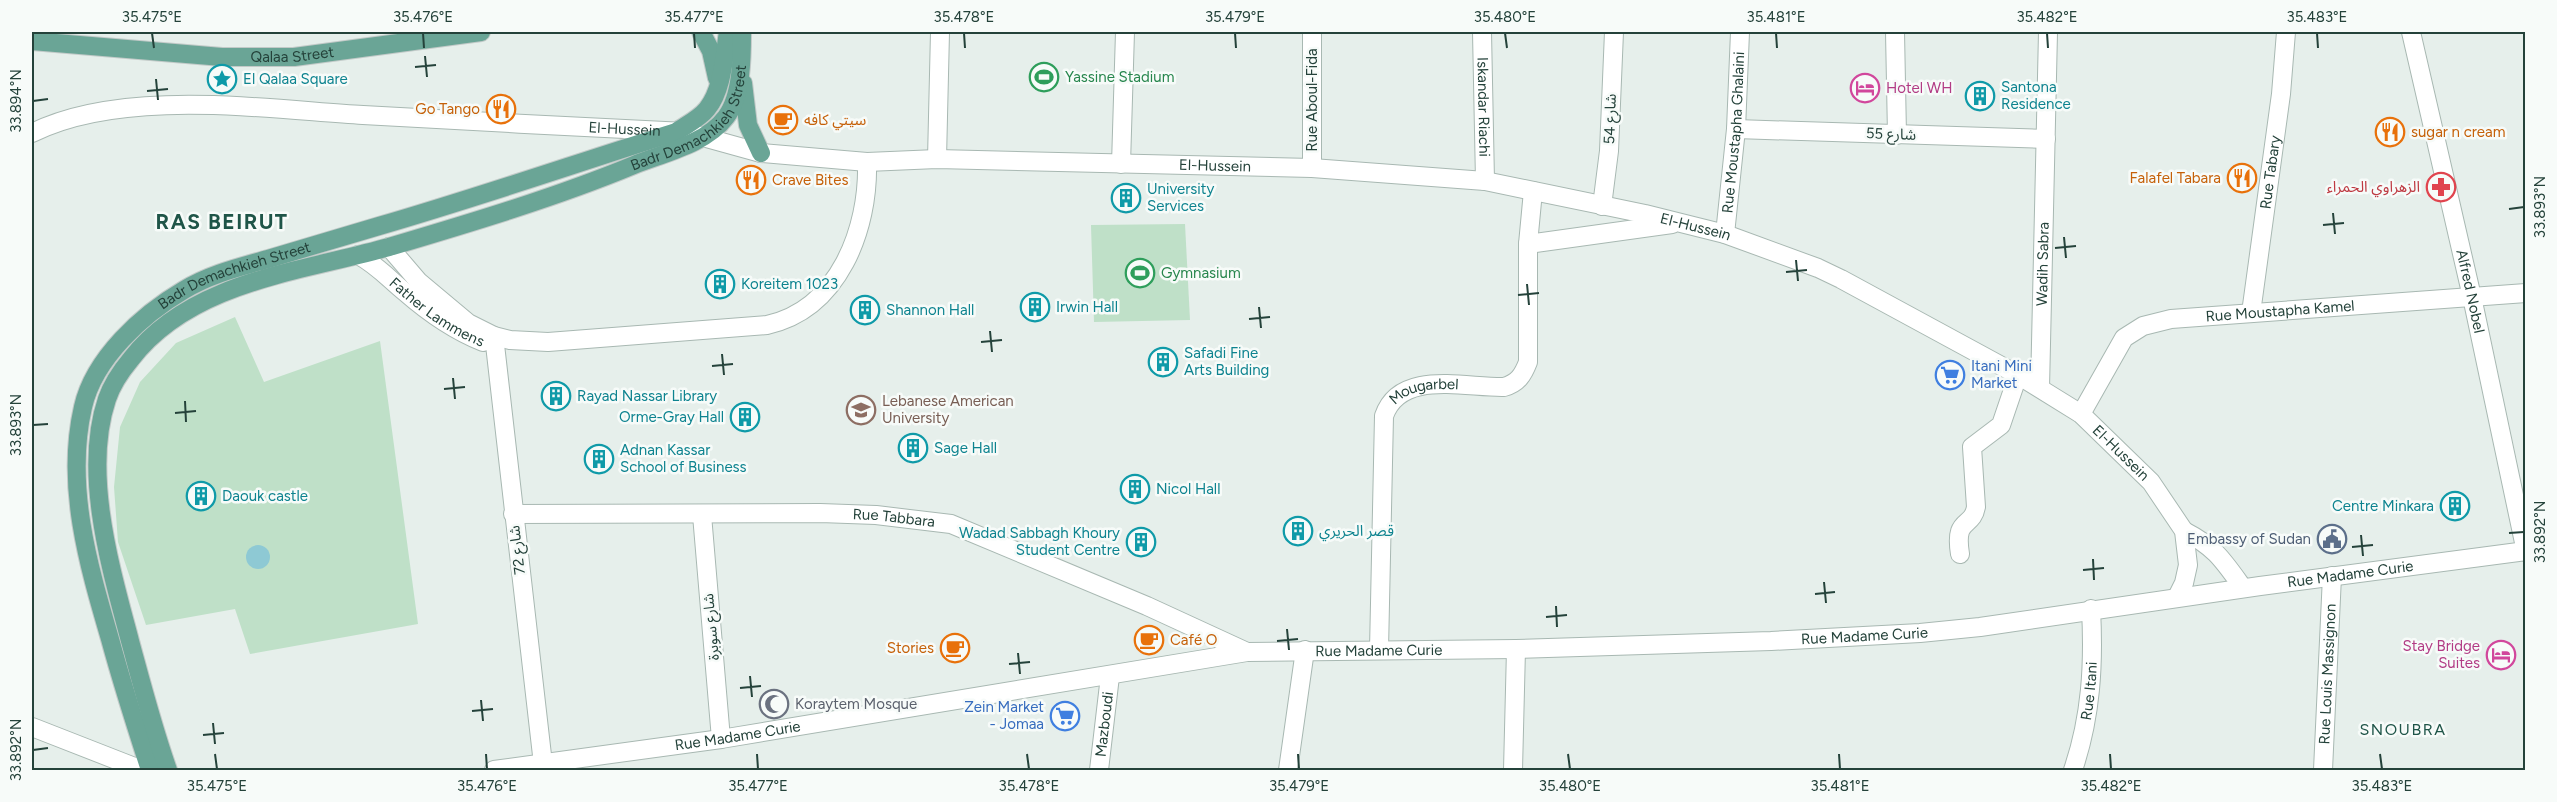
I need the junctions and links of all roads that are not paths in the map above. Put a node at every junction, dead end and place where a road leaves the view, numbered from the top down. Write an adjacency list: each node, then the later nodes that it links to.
1 (481, 32): 15 (main road, Qalaa Street)
2 (701, 32): 18 (main road)
3 (728, 32): 18 (main road, Badr Demachkieh Street)
4 (742, 32): 17 (main road, Badr Demachkieh Street)
5 (940, 32): 26 (street)
6 (1125, 32): 28 (street)
7 (1312, 32): 29 (street, Rue Aboul-Fida)
8 (1482, 32): 30 (street, Iskandar Riachi)
9 (1614, 32): 32 (street, شارع 54)
10 (1740, 32): 19 (street, Rue Moustapha Ghalaini)
11 (1895, 32): 22 (street)
12 (2048, 32): 24 (street, Wadih Sabra)
13 (2286, 32): 40 (street, Rue Tabary)
14 (2411, 32): 39 (street, Alfred Nobel)
15 (395, 38): 16 (main road, Qalaa Street)
16 (32, 41)
17 (742, 62): 23 (main road, Badr Demachkieh Street); 25 (main road)
18 (718, 84): 20 (main road, Badr Demachkieh Street)
19 (1736, 129): 22 (street, شارع 55); 34 (street, Rue Moustapha Ghalaini)
20 (676, 132): 21 (street, El-Hussein); 23 (street, El-Hussein); 63 (main road, Badr Demachkieh Street)
21 (32, 133)
22 (1897, 135): 24 (street, شارع 55)
23 (704, 137): 25 (street, El-Hussein); 36 (main road, Badr Demachkieh Street)
24 (2046, 139): 43 (street, Wadih Sabra)
25 (761, 153): 27 (street, El-Hussein)
26 (937, 159): 27 (street, El-Hussein); 28 (street, El-Hussein)
27 (867, 162): 41 (street, Father Lammens)
28 (1121, 164): 29 (street, El-Hussein)
29 (1312, 168): 30 (street, El-Hussein)
30 (1485, 181): 31 (street, El-Hussein)
31 (1533, 191): 32 (street, El-Hussein); 35 (street, Mougarbel)
32 (1602, 206): 33 (street, El-Hussein)
33 (1682, 222): 34 (street, El-Hussein); 35 (street)
34 (1725, 234): 42 (street, El-Hussein)
35 (1528, 244): 56 (street, Mougarbel)
36 (389, 247): 37 (main road, Badr Demachkieh Street); 41 (street, Father Lammens)
37 (358, 255): 41 (street, Father Lammens); 64 (main road, Badr Demachkieh Street)
38 (2526, 293): 39 (street, Rue Moustapha Kamel)
39 (2472, 297): 40 (street, Rue Moustapha Kamel); 48 (street, Alfred Nobel)
40 (2251, 313): 44 (street, Rue Moustapha Kamel)
41 (494, 341): 45 (street, شارع 72)
42 (2018, 375): 43 (street, El-Hussein); 49 (street)
43 (2040, 388): 44 (street, El-Hussein)
44 (2081, 414): 47 (street, El-Hussein)
45 (513, 514): 46 (street, Rue Tabbara); 61 (street, شارع 72)
46 (702, 515): 57 (street, Rue Tabbara); 60 (street, شارع سوبرة)
47 (2184, 531): 51 (street); 52 (street, El-Hussein)
48 (2526, 551): 50 (street, Rue Madame Curie)
49 (1960, 554)
50 (2332, 576): 51 (street, Rue Madame Curie); 70 (street, Rue Louis Massignon)
51 (2243, 588): 52 (street, Rue Madame Curie)
52 (2177, 597): 53 (street, Rue Madame Curie)
53 (2091, 609): 54 (street, Rue Madame Curie); 69 (street, Rue Itani)
54 (1516, 649): 56 (street, Rue Madame Curie); 68 (street)
55 (1305, 650): 56 (street, Rue Madame Curie); 57 (street, Rue Madame Curie); 67 (street)
56 (1379, 650)
57 (1247, 652): 58 (street, Rue Madame Curie)
58 (1110, 676): 60 (street, Rue Madame Curie); 66 (street, Mazboudi)
59 (32, 727): 62 (street)
60 (721, 740): 61 (street, Rue Madame Curie)
61 (543, 764): 65 (street, Rue Madame Curie)
62 (142, 771)
63 (150, 771)
64 (168, 771)
65 (494, 771)
66 (1099, 771)
67 (1288, 771)
68 (1513, 771)
69 (2073, 771)
70 (2323, 771)

